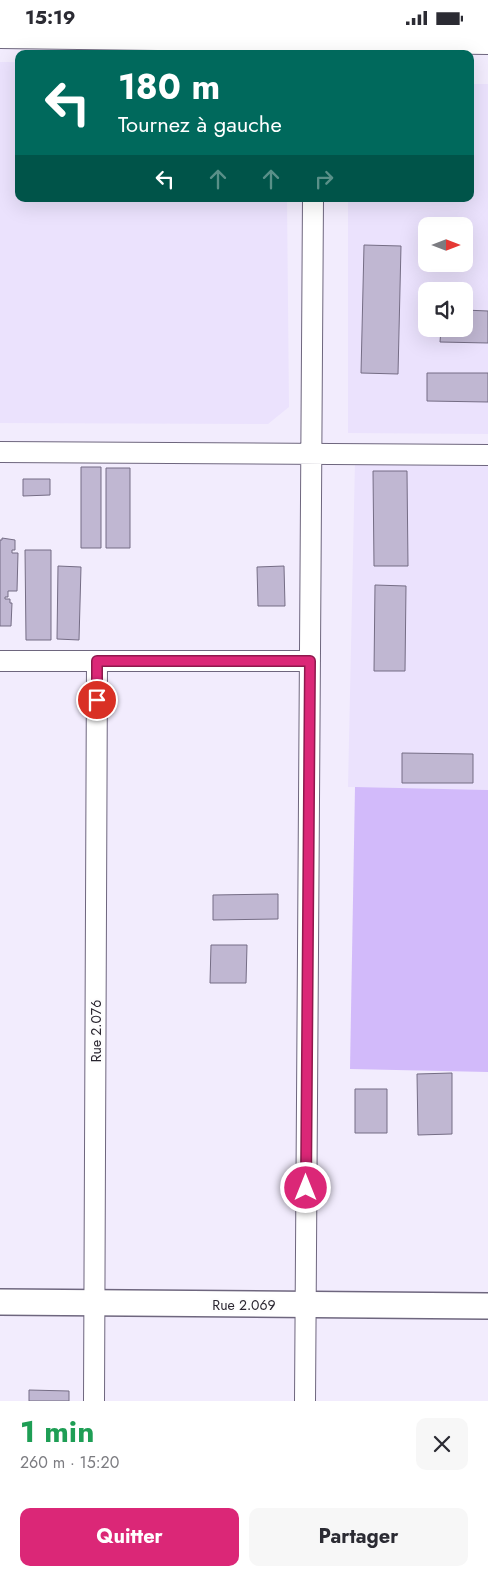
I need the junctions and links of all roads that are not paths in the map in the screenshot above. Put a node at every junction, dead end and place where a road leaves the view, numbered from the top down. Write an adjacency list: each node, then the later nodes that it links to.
1 (0, 38): 2 (street)
2 (314, 44): 3 (street)
3 (488, 44)
4 (313, 202): 6 (street)
5 (0, 452): 6 (street)
6 (312, 454): 7 (street); 10 (street)
7 (488, 455)
8 (0, 661): 9 (street)
9 (97, 661): 10 (street); 12 (street, Rue 2.076)
10 (310, 661): 13 (street)
11 (0, 1303): 12 (street, Rue 2.069)
12 (94, 1303): 13 (street, Rue 2.069); 15 (street, Rue 2.076)
13 (305, 1305): 14 (street, Rue 2.069); 16 (street)
14 (488, 1306)
15 (94, 1401)
16 (305, 1401)

